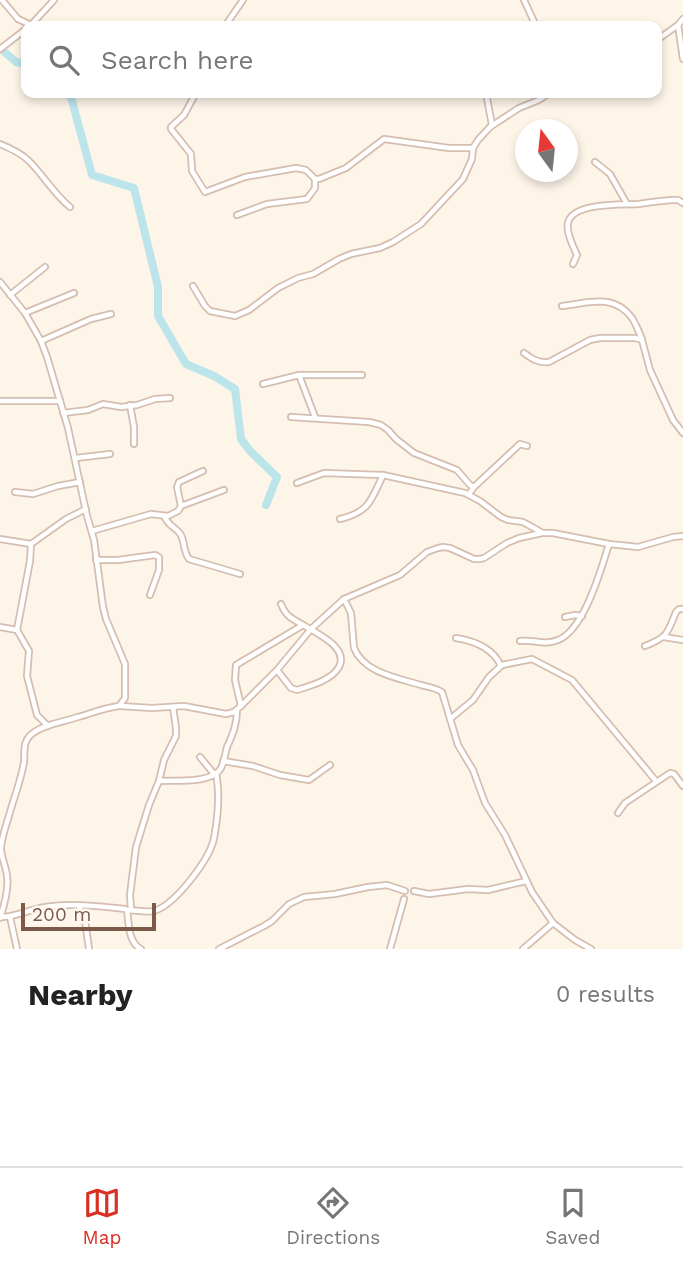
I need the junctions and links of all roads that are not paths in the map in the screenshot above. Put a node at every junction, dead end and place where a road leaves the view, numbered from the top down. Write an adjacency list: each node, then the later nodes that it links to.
1 (2, 0): 6 (street)
2 (54, 0): 7 (street)
3 (243, 0): 8 (street)
4 (524, 0): 9 (street)
5 (683, 19): 10 (street)
6 (21, 21)
7 (35, 21)
8 (228, 21)
9 (534, 21)
10 (678, 25): 12 (street); 14 (street)
11 (21, 34): 13 (street)
12 (662, 36)
13 (0, 49)
14 (683, 59)
15 (193, 98): 22 (street)
16 (487, 98): 18 (street)
17 (542, 98): 18 (street)
18 (492, 125): 20 (street)
19 (0, 144): 25 (street)
20 (472, 149): 22 (street); 30 (street)
21 (594, 162): 24 (street)
22 (315, 179): 26 (street)
23 (683, 203): 24 (street)
24 (627, 204): 27 (street)
25 (70, 207)
26 (237, 215)
27 (573, 264)
28 (45, 267): 32 (street)
29 (0, 282): 32 (street)
30 (193, 286)
31 (74, 293): 34 (street)
32 (10, 295): 34 (street)
33 (562, 306): 36 (street)
34 (25, 313): 37 (street)
35 (111, 314): 37 (street)
36 (642, 340): 38 (street); 49 (street)
37 (41, 341): 44 (street)
38 (524, 353)
39 (299, 375): 40 (street); 41 (street); 48 (street)
40 (362, 375)
41 (263, 384)
42 (170, 398): 45 (street)
43 (0, 401): 44 (street)
44 (60, 401): 46 (street)
45 (130, 405): 46 (street); 50 (street)
46 (63, 413): 53 (street)
47 (291, 417): 48 (street)
48 (315, 417): 58 (street)
49 (683, 433)
50 (134, 444)
51 (527, 446): 58 (street)
52 (110, 454): 53 (street)
53 (76, 458): 56 (street)
54 (203, 471): 62 (street)
55 (383, 475): 57 (street); 61 (street); 65 (street)
56 (80, 482): 60 (street); 63 (street)
57 (297, 484)
58 (474, 487): 61 (street)
59 (224, 490): 62 (street)
60 (15, 492)
61 (469, 494): 67 (street)
62 (181, 506): 64 (street)
63 (86, 509): 66 (street); 70 (street)
64 (164, 516): 66 (street); 73 (street)
65 (340, 520)
66 (92, 531): 72 (street)
67 (542, 533): 71 (street); 75 (street)
68 (683, 536): 71 (street)
69 (0, 539): 70 (street)
70 (31, 544): 83 (street)
71 (609, 544): 78 (street)
72 (96, 559): 74 (street); 91 (street)
73 (240, 574)
74 (150, 596)
75 (344, 599): 82 (street); 94 (street)
76 (281, 604): 80 (street)
77 (683, 609): 84 (street)
78 (582, 616): 79 (street); 87 (street)
79 (565, 617)
80 (303, 625): 82 (street); 93 (street)
81 (0, 628): 83 (street)
82 (311, 629): 90 (street); 90 (street)
83 (17, 630): 95 (street)
84 (664, 637): 86 (street); 88 (street)
85 (456, 638): 89 (street)
86 (683, 640)
87 (520, 641)
88 (645, 646)
89 (501, 666): 94 (street); 101 (street)
90 (277, 670): 93 (street)
91 (119, 706): 92 (street); 95 (street)
92 (173, 707): 93 (street); 100 (street)
93 (239, 708): 97 (street)
94 (450, 719): 105 (street)
95 (48, 726): 104 (street)
96 (200, 757): 99 (street)
97 (223, 761): 98 (street); 99 (street)
98 (330, 765)
99 (215, 774): 100 (street); 110 (street)
100 (159, 781): 110 (street)
101 (656, 781): 102 (street); 103 (street)
102 (683, 786)
103 (618, 813)
104 (1, 863): 111 (street)
105 (526, 881): 107 (street); 113 (street)
106 (405, 891): 117 (street)
107 (414, 891)
108 (404, 899): 118 (street)
109 (79, 906): 110 (street); 112 (street); 116 (street)
110 (129, 910): 114 (street)
111 (0, 917): 112 (street)
112 (10, 917): 115 (street)
113 (553, 923): 119 (street); 120 (street)
114 (138, 948)
115 (17, 949)
116 (89, 949)
117 (219, 949)
118 (390, 949)
119 (523, 949)
120 (592, 949)

